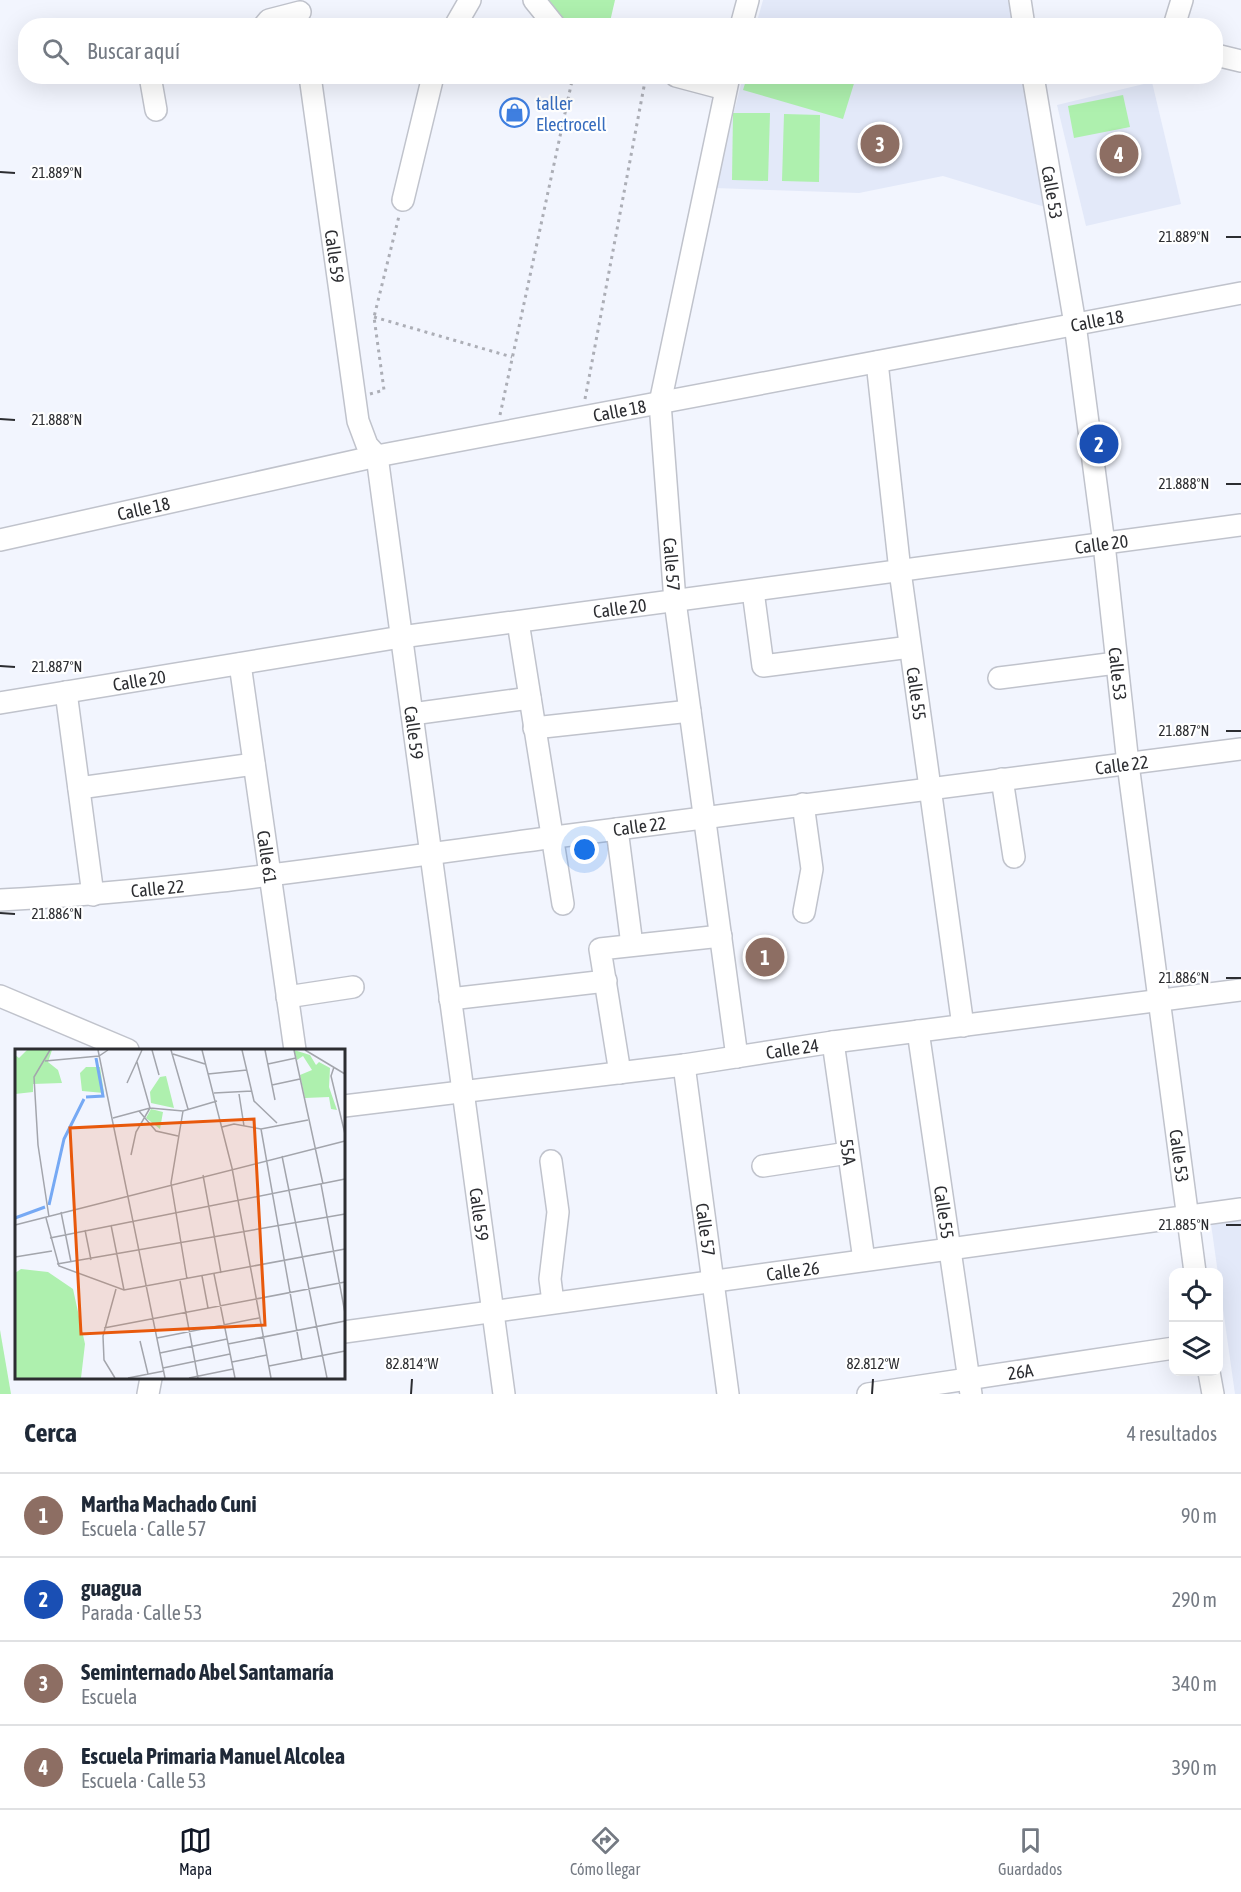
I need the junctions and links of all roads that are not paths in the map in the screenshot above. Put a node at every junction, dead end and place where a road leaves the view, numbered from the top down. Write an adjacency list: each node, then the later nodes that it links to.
1 (470, 0): 8 (street)
2 (534, 0): 9 (street)
3 (748, 0): 10 (street)
4 (1020, 0): 11 (street)
5 (1182, 0): 12 (street)
6 (300, 13): 7 (street)
7 (278, 18)
8 (460, 18)
9 (549, 18)
10 (743, 18)
11 (1023, 18)
12 (1176, 18)
13 (1223, 57): 14 (street)
14 (1241, 61)
15 (151, 84): 20 (street)
16 (311, 84): 26 (street, Calle 59)
17 (431, 84): 21 (street)
18 (727, 84): 25 (street, Calle 57)
19 (1034, 84): 23 (street, Calle 53)
20 (156, 110)
21 (403, 200)
22 (1241, 293): 23 (street, Calle 18)
23 (1075, 324): 24 (street, Calle 18); 29 (street, Calle 53)
24 (877, 362): 25 (street, Calle 18); 30 (street, Calle 55)
25 (660, 403): 26 (street, Calle 18); 32 (street, Calle 57)
26 (377, 456): 28 (street, Calle 18); 34 (street, Calle 59)
27 (1241, 525): 29 (street, Calle 20)
28 (0, 540)
29 (1104, 544): 30 (street, Calle 20); 36 (street, Calle 53)
30 (900, 572): 31 (street, Calle 20); 35 (street, Calle 55)
31 (753, 591): 32 (street, Calle 20); 35 (street)
32 (675, 601): 33 (street, Calle 20); 42 (street, Calle 57)
33 (518, 622): 34 (street, Calle 20); 40 (street)
34 (401, 638): 37 (street, Calle 20); 43 (street, Calle 59)
35 (910, 647): 49 (street, Calle 55)
36 (1116, 663): 38 (street); 47 (street, Calle 53)
37 (240, 664): 39 (street, Calle 20); 46 (street, Calle 61)
38 (999, 678)
39 (66, 692): 41 (street, Calle 20); 50 (street)
40 (530, 698): 43 (street); 44 (street)
41 (0, 703)
42 (690, 711): 44 (street); 52 (street, Calle 57)
43 (412, 714): 55 (street, Calle 59)
44 (534, 728): 54 (street)
45 (1241, 749): 47 (street, Calle 22)
46 (254, 764): 50 (street); 57 (street, Calle 61)
47 (1128, 764): 48 (street, Calle 22); 70 (street, Calle 53)
48 (1002, 779): 49 (street, Calle 22); 56 (street)
49 (929, 787): 51 (street, Calle 22); 71 (street, Calle 55)
50 (79, 788): 58 (street)
51 (803, 804): 52 (street, Calle 22); 61 (street)
52 (705, 817): 53 (street, Calle 22); 62 (street, Calle 57)
53 (617, 829): 54 (street, Calle 22); 63 (street)
54 (551, 837): 55 (street, Calle 22); 60 (street)
55 (431, 854): 57 (street, Calle 22); 69 (street, Calle 59)
56 (1014, 857)
57 (270, 876): 58 (street, Calle 22); 68 (street, Calle 61)
58 (93, 896): 59 (street, Calle 22)
59 (0, 900)
60 (563, 904)
61 (804, 912)
62 (721, 936): 63 (street); 76 (street, Calle 57)
63 (632, 945): 64 (street)
64 (606, 981): 69 (street); 78 (street)
65 (353, 987): 68 (street)
66 (1241, 990): 70 (street, Calle 24)
67 (0, 996): 74 (street)
68 (287, 997): 75 (street, Calle 61)
69 (450, 999): 79 (street, Calle 59)
70 (1158, 1002): 71 (street, Calle 24); 85 (street, Calle 53)
71 (963, 1026): 72 (street, Calle 24)
72 (918, 1031): 73 (street, Calle 24); 86 (street, Calle 55)
73 (833, 1042): 76 (street, Calle 24); 81 (street, 55A)
74 (127, 1049)
75 (295, 1049)
76 (737, 1057): 77 (street, Calle 24)
77 (684, 1065): 78 (street, Calle 24); 89 (street, Calle 57)
78 (620, 1073): 79 (street, Calle 24)
79 (463, 1092): 80 (street, Calle 24); 91 (street, Calle 59)
80 (345, 1106)
81 (848, 1154): 83 (street); 87 (street, 55A)
82 (551, 1161): 90 (street)
83 (763, 1166)
84 (1241, 1209): 85 (street, Calle 26)
85 (1187, 1216): 86 (street, Calle 26); 88 (street, Calle 53)
86 (950, 1249): 87 (street, Calle 26); 96 (street, Calle 55)
87 (864, 1260): 89 (street, Calle 26)
88 (1194, 1268)
89 (715, 1281): 90 (street, Calle 26); 99 (street, Calle 57)
90 (553, 1302): 91 (street, Calle 26)
91 (492, 1311): 92 (street, Calle 26); 98 (street, Calle 59)
92 (345, 1332)
93 (1169, 1349): 96 (street, 26A)
94 (1210, 1376): 101 (street)
95 (151, 1379): 97 (street)
96 (970, 1387): 100 (street, 26A)
97 (148, 1394)
98 (504, 1394)
99 (728, 1394)
100 (868, 1394)
101 (1213, 1394)

